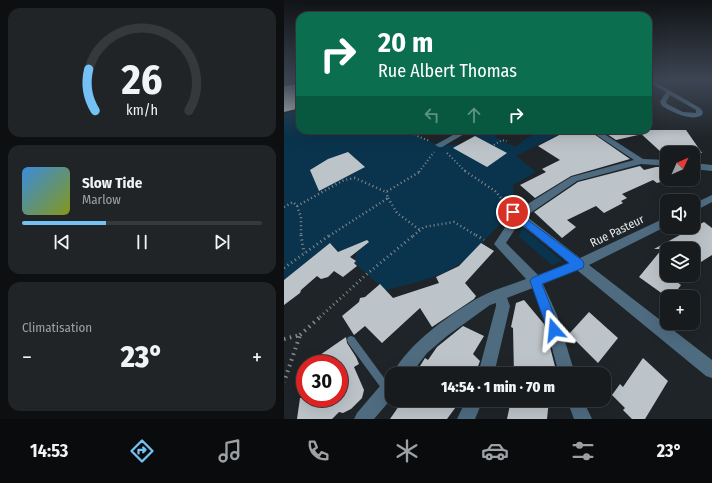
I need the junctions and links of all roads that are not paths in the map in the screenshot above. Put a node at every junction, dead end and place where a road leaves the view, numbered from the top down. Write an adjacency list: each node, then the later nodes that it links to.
1 (664, 100): 2 (street)
2 (682, 100)
3 (460, 134): 5 (street)
4 (600, 134): 6 (street)
5 (439, 145)
6 (641, 161): 7 (street); 12 (street)
7 (660, 162)
8 (700, 167): 9 (street)
9 (712, 168)
10 (712, 198): 11 (street)
11 (700, 204)
12 (519, 218): 14 (street); 15 (street)
13 (660, 224): 14 (street, Rue Pasteur)
14 (579, 264): 15 (street, Rue Pasteur); 21 (street)
15 (536, 281): 16 (street, Rue Pasteur); 20 (street)
16 (500, 295): 18 (street, Rue Pasteur); 19 (street)
17 (351, 340): 22 (lane)
18 (407, 367)
19 (488, 367)
20 (565, 367)
21 (712, 370)
22 (385, 381)
23 (385, 393): 26 (street)
24 (472, 407): 27 (street)
25 (578, 407): 28 (street)
26 (363, 419)
27 (466, 419)
28 (583, 419)

